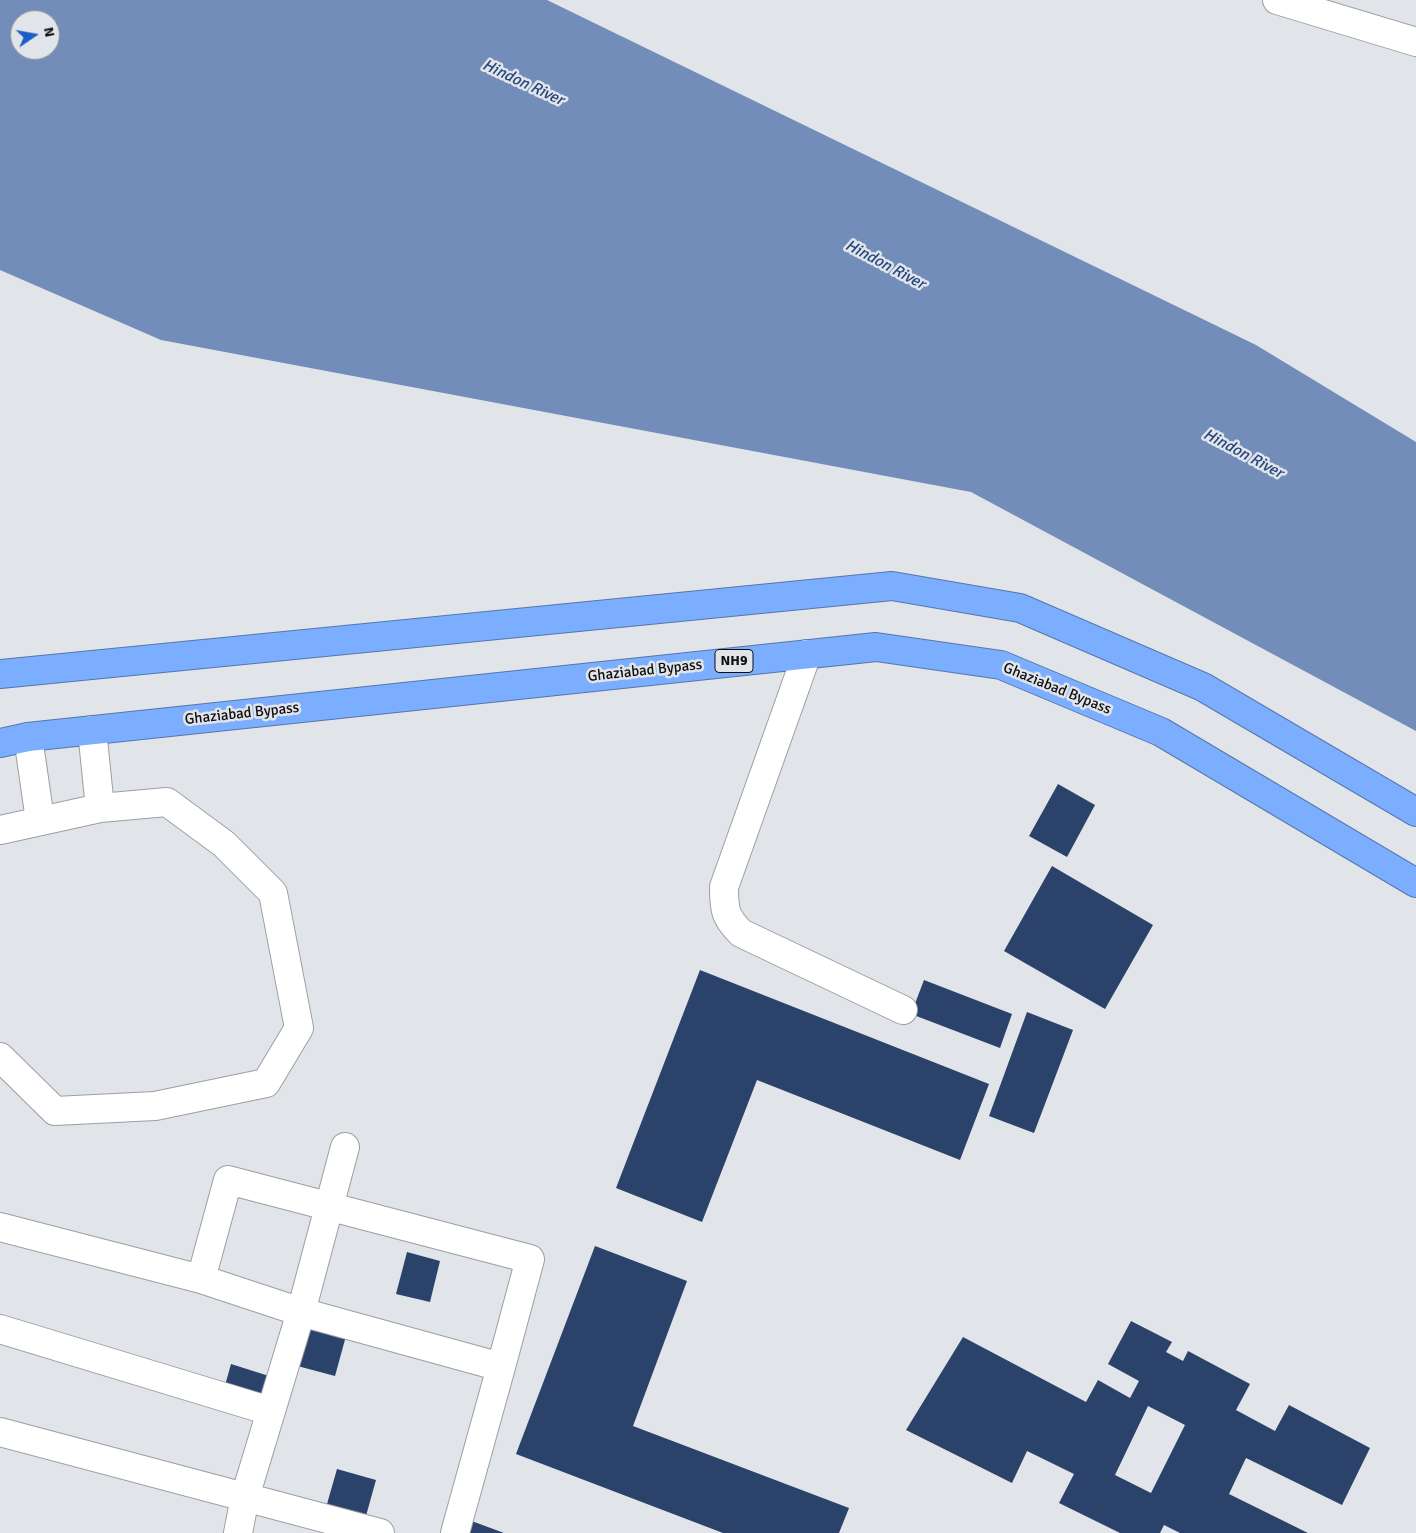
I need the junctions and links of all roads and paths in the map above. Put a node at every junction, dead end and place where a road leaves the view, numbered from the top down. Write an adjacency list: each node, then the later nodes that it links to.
1 (1277, 0): 2 (street)
2 (1416, 42)
3 (807, 654): 5 (highway, Ghaziabad Bypass / NH9); 12 (highway, Ghaziabad Bypass / NH9); 13 (street)
4 (0, 674): 9 (highway)
5 (92, 730): 6 (highway, Ghaziabad Bypass / NH9); 8 (street)
6 (28, 737): 7 (highway, Ghaziabad Bypass / NH9); 10 (street)
7 (0, 743)
8 (100, 808): 10 (street); 14 (street)
9 (1416, 812)
10 (40, 820): 11 (street)
11 (0, 830)
12 (1416, 882)
13 (903, 1010)
14 (0, 1058)
15 (345, 1147): 16 (street)
16 (329, 1207): 18 (street); 19 (street); 21 (street)
17 (0, 1227): 18 (street)
18 (201, 1279): 19 (street)
19 (301, 1312): 21 (street); 22 (street)
20 (0, 1329): 22 (street)
21 (501, 1368): 27 (street)
22 (270, 1411): 24 (street)
23 (0, 1432): 24 (street)
24 (244, 1497): 25 (street); 26 (street)
25 (238, 1533)
26 (380, 1533)
27 (455, 1533)

